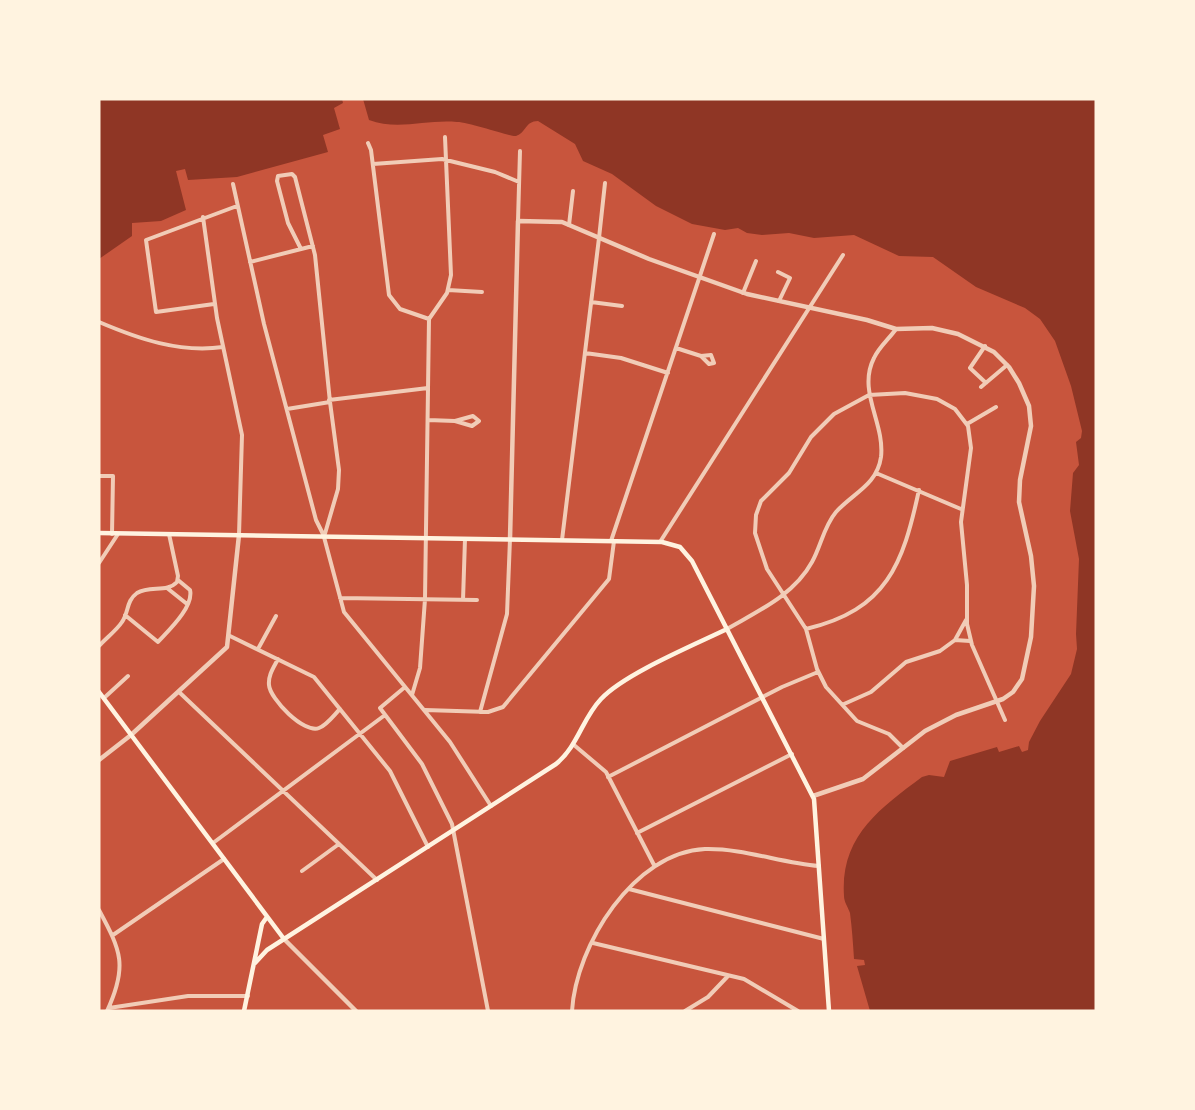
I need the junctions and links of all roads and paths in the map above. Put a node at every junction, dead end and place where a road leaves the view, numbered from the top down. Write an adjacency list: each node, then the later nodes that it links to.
1 (445, 137): 4 (street)
2 (368, 143): 5 (street)
3 (520, 151): 6 (street)
4 (446, 160): 5 (street); 6 (street); 23 (street)
5 (373, 164): 31 (street)
6 (519, 182): 12 (street)
7 (605, 183): 15 (street)
8 (232, 184): 10 (street)
9 (573, 191): 13 (street)
10 (237, 206): 11 (street); 20 (street)
11 (203, 217): 28 (street); 28 (street)
12 (518, 221): 13 (street); 63 (street)
13 (569, 225): 15 (street)
14 (714, 234): 22 (street)
15 (599, 238): 22 (street); 27 (street)
16 (313, 246): 17 (street); 17 (street); 45 (street)
17 (302, 249): 20 (street)
18 (843, 255): 30 (street)
19 (756, 261): 25 (street)
20 (250, 262): 47 (street)
21 (778, 272): 26 (street)
22 (700, 277): 25 (street); 36 (street)
23 (448, 290): 24 (street); 31 (street)
24 (482, 292)
25 (743, 293): 26 (street)
26 (779, 301): 30 (street)
27 (591, 302): 29 (street); 37 (street)
28 (214, 304): 34 (street)
29 (622, 306)
30 (809, 307): 33 (street); 66 (street)
31 (429, 319): 43 (street)
32 (99, 322): 34 (street)
33 (896, 329): 35 (street); 44 (street)
34 (223, 346): 59 (street)
35 (984, 346): 39 (street); 41 (street)
36 (676, 348): 38 (street); 40 (street)
37 (585, 353): 40 (street); 64 (street)
38 (701, 356)
39 (1007, 365): 41 (street); 94 (street)
40 (668, 373): 65 (street)
41 (986, 383): 42 (street)
42 (981, 387)
43 (428, 388): 45 (street); 48 (street)
44 (869, 395): 50 (street); 51 (street); 70 (street)
45 (329, 401): 47 (street); 60 (street)
46 (996, 407): 50 (street)
47 (287, 409): 60 (street)
48 (428, 420): 49 (street); 61 (street)
49 (455, 420): 49 (street)
50 (967, 424): 54 (street)
51 (876, 473): 53 (street); 70 (street)
52 (99, 476): 56 (street)
53 (919, 490): 54 (street); 80 (street)
54 (961, 509): 78 (street)
55 (99, 533): 56 (main road)
56 (112, 534): 57 (main road)
57 (118, 534): 58 (main road); 67 (street)
58 (169, 534): 59 (main road); 68 (street)
59 (239, 535): 60 (main road); 81 (street)
60 (324, 537): 61 (main road); 71 (street)
61 (426, 538): 62 (main road); 72 (street)
62 (465, 539): 63 (main road); 73 (street)
63 (510, 539): 64 (main road); 98 (street)
64 (562, 540): 65 (main road)
65 (613, 541): 66 (main road); 98 (street)
66 (660, 542): 79 (main road)
67 (99, 563)
68 (178, 580): 69 (street); 75 (street)
69 (167, 588): 75 (street); 76 (street)
70 (784, 595): 79 (street); 80 (street)
71 (340, 598): 72 (street); 89 (street)
72 (425, 599): 73 (street); 92 (street)
73 (463, 600): 74 (street)
74 (477, 600)
75 (187, 604): 76 (street)
76 (125, 615): 84 (street)
77 (276, 616): 85 (street)
78 (966, 618): 82 (street); 83 (street)
79 (726, 629): 93 (main road); 103 (main road)
80 (806, 629): 87 (street)
81 (230, 636): 85 (street); 90 (street)
82 (955, 640): 83 (street); 95 (street)
83 (970, 640): 94 (street)
84 (99, 646)
85 (258, 649): 86 (street)
86 (278, 659): 96 (street); 96 (street)
87 (818, 672): 93 (street); 95 (street)
88 (128, 676): 91 (street)
89 (405, 687): 92 (street); 99 (street)
90 (179, 692): 102 (street); 108 (street)
91 (101, 696): 102 (main road)
92 (412, 696): 97 (street)
93 (762, 698): 105 (main road); 107 (street)
94 (997, 701): 100 (street); 104 (street)
95 (844, 704): 104 (street)
96 (340, 709): 101 (street)
97 (424, 710): 98 (street); 110 (street)
98 (479, 712)
99 (385, 715): 101 (street); 111 (street)
100 (1005, 720)
101 (361, 734): 108 (street); 115 (street)
102 (132, 735): 106 (street); 113 (main road)
103 (574, 745): 107 (street); 110 (main road)
104 (903, 748): 109 (street)
105 (792, 754): 109 (main road); 112 (street)
106 (99, 760)
107 (608, 777): 112 (street)
108 (283, 791): 113 (street); 114 (street)
109 (813, 796): 118 (main road)
110 (491, 806): 111 (main road)
111 (454, 830): 115 (main road); 134 (street)
112 (637, 833): 117 (street)
113 (213, 843): 116 (main road)
114 (339, 844): 119 (street); 120 (street)
115 (428, 847): 120 (main road)
116 (224, 859): 123 (main road); 124 (street)
117 (654, 865): 118 (street); 121 (street)
118 (819, 866): 126 (main road)
119 (302, 871)
120 (376, 880): 125 (main road)
121 (629, 889): 126 (street); 127 (street)
122 (99, 910): 124 (street)
123 (267, 917): 125 (main road); 128 (main road)
124 (113, 935): 131 (street)
125 (284, 939): 128 (main road); 133 (street)
126 (824, 939): 138 (main road)
127 (592, 943): 129 (street); 135 (street)
128 (255, 963): 130 (main road)
129 (728, 975): 136 (street); 137 (street)
130 (248, 996): 131 (street); 132 (main road)
131 (108, 1010)
132 (244, 1011)
133 (356, 1011)
134 (488, 1011)
135 (572, 1011)
136 (686, 1011)
137 (798, 1011)
138 (829, 1011)

